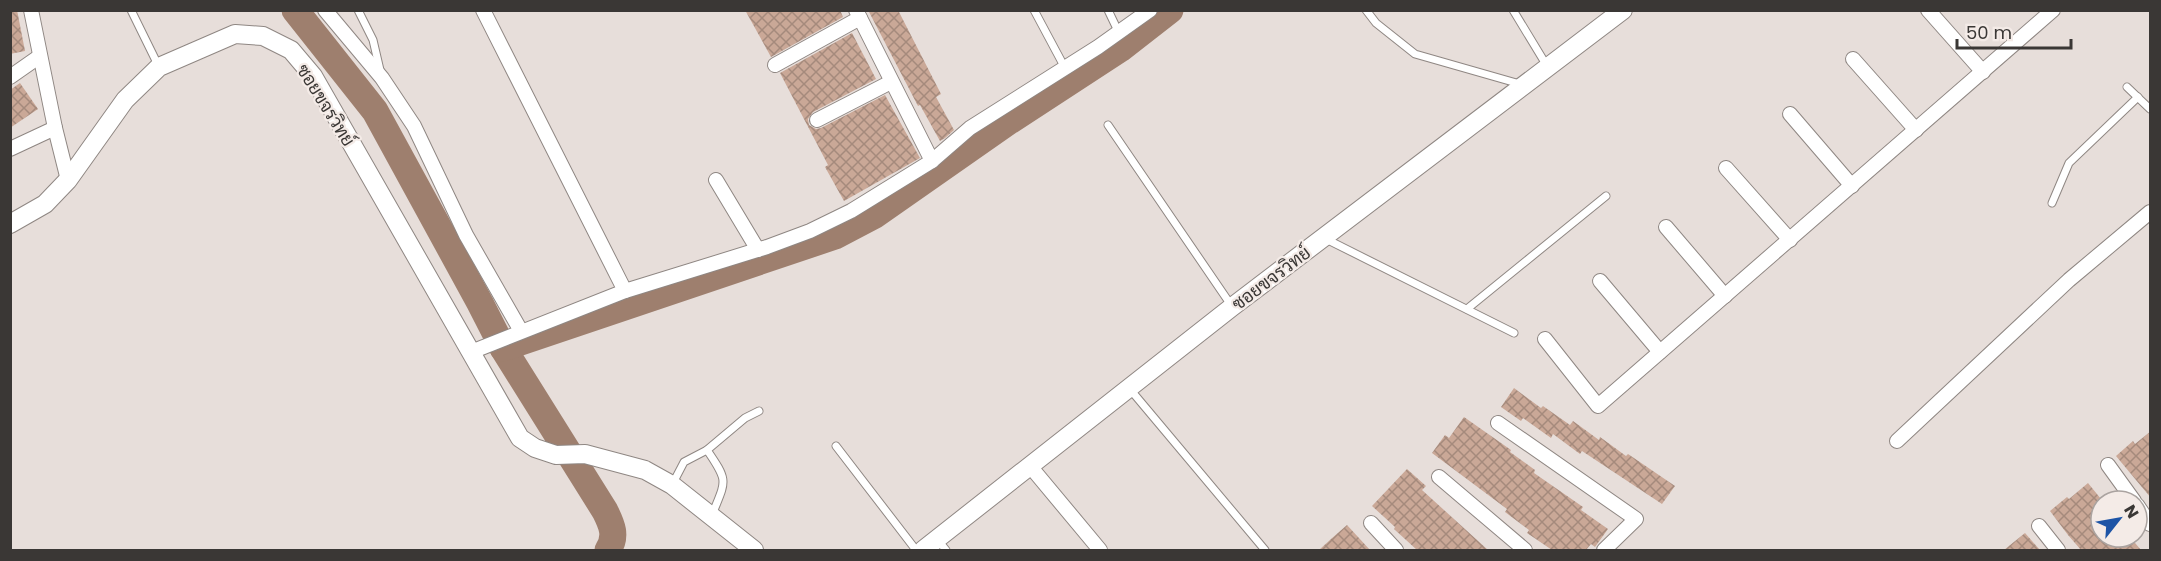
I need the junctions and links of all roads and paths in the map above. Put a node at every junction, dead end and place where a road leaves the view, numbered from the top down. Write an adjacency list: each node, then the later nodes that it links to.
1 (31, 10): 16 (street)
2 (131, 10): 19 (lane)
3 (325, 10): 24 (street)
4 (358, 10): 24 (lane)
5 (483, 10): 50 (street)
6 (1034, 10): 20 (lane)
7 (1108, 10): 15 (lane)
8 (1150, 10): 15 (street)
9 (1366, 10): 26 (lane)
10 (1513, 10): 21 (lane)
11 (1623, 10): 21 (street, ซอยขจรวิทย์)
12 (1928, 10): 22 (street)
13 (2047, 13): 22 (street)
14 (858, 14): 18 (street); 25 (street)
15 (1119, 33): 20 (street)
16 (40, 56): 23 (street); 33 (street)
17 (1853, 59): 34 (street)
18 (775, 65)
19 (159, 67): 38 (street, ซอยขจรวิทย์); 57 (street, ซอยขจรวิทย์)
20 (1065, 68): 36 (street)
21 (1548, 68): 26 (street, ซอยขจรวิทย์)
22 (1983, 72): 34 (street)
23 (10, 77)
24 (382, 78): 54 (street)
25 (891, 82): 31 (street); 36 (street)
26 (1526, 86): 46 (street, ซอยขจรวิทย์)
27 (2127, 87): 28 (lane)
28 (2138, 97): 29 (lane); 42 (lane)
29 (2151, 109)
30 (1790, 114): 40 (street)
31 (817, 120)
32 (1108, 125): 52 (lane)
33 (55, 128): 35 (street); 38 (street)
34 (1916, 130): 40 (street)
35 (10, 149)
36 (932, 161): 48 (street)
37 (1726, 168): 47 (street)
38 (68, 180): 44 (street, ซอยขจรวิทย์)
39 (716, 180): 48 (street)
40 (1852, 186): 47 (street)
41 (1606, 196): 53 (lane)
42 (2052, 203)
43 (2151, 212): 62 (street)
44 (10, 224)
45 (1666, 227): 51 (street)
46 (1323, 238): 52 (street, ซอยขจรวิทย์); 53 (lane)
47 (1790, 240): 51 (street)
48 (758, 250): 50 (street)
49 (1600, 281): 58 (street)
50 (625, 291): 54 (street)
51 (1725, 296): 58 (street)
52 (1232, 307): 59 (street, ซอยขจรวิทย์)
53 (1467, 309): 55 (lane)
54 (521, 331): 57 (street)
55 (1514, 333)
56 (1545, 339): 58 (street)
57 (478, 350): 68 (street, ซอยขจรวิทย์)
58 (1660, 352)
59 (1129, 388): 66 (street, ซอยขจรวิทย์); 77 (lane)
60 (759, 411): 64 (lane)
61 (1498, 423): 80 (street)
62 (1897, 441)
63 (836, 446): 75 (lane)
64 (707, 450): 68 (lane); 70 (lane)
65 (2108, 465): 69 (street)
66 (1030, 466): 73 (street, ซอยขจรวิทย์); 76 (street)
67 (1439, 477): 79 (street)
68 (672, 485): 70 (street)
69 (2125, 489)
70 (712, 517): 74 (street)
71 (1371, 523): 78 (street)
72 (2039, 526): 81 (street)
73 (935, 547)
74 (754, 550)
75 (916, 550)
76 (1100, 550)
77 (1265, 550)
78 (1396, 550)
79 (1525, 550)
80 (1604, 550)
81 (2058, 550)

